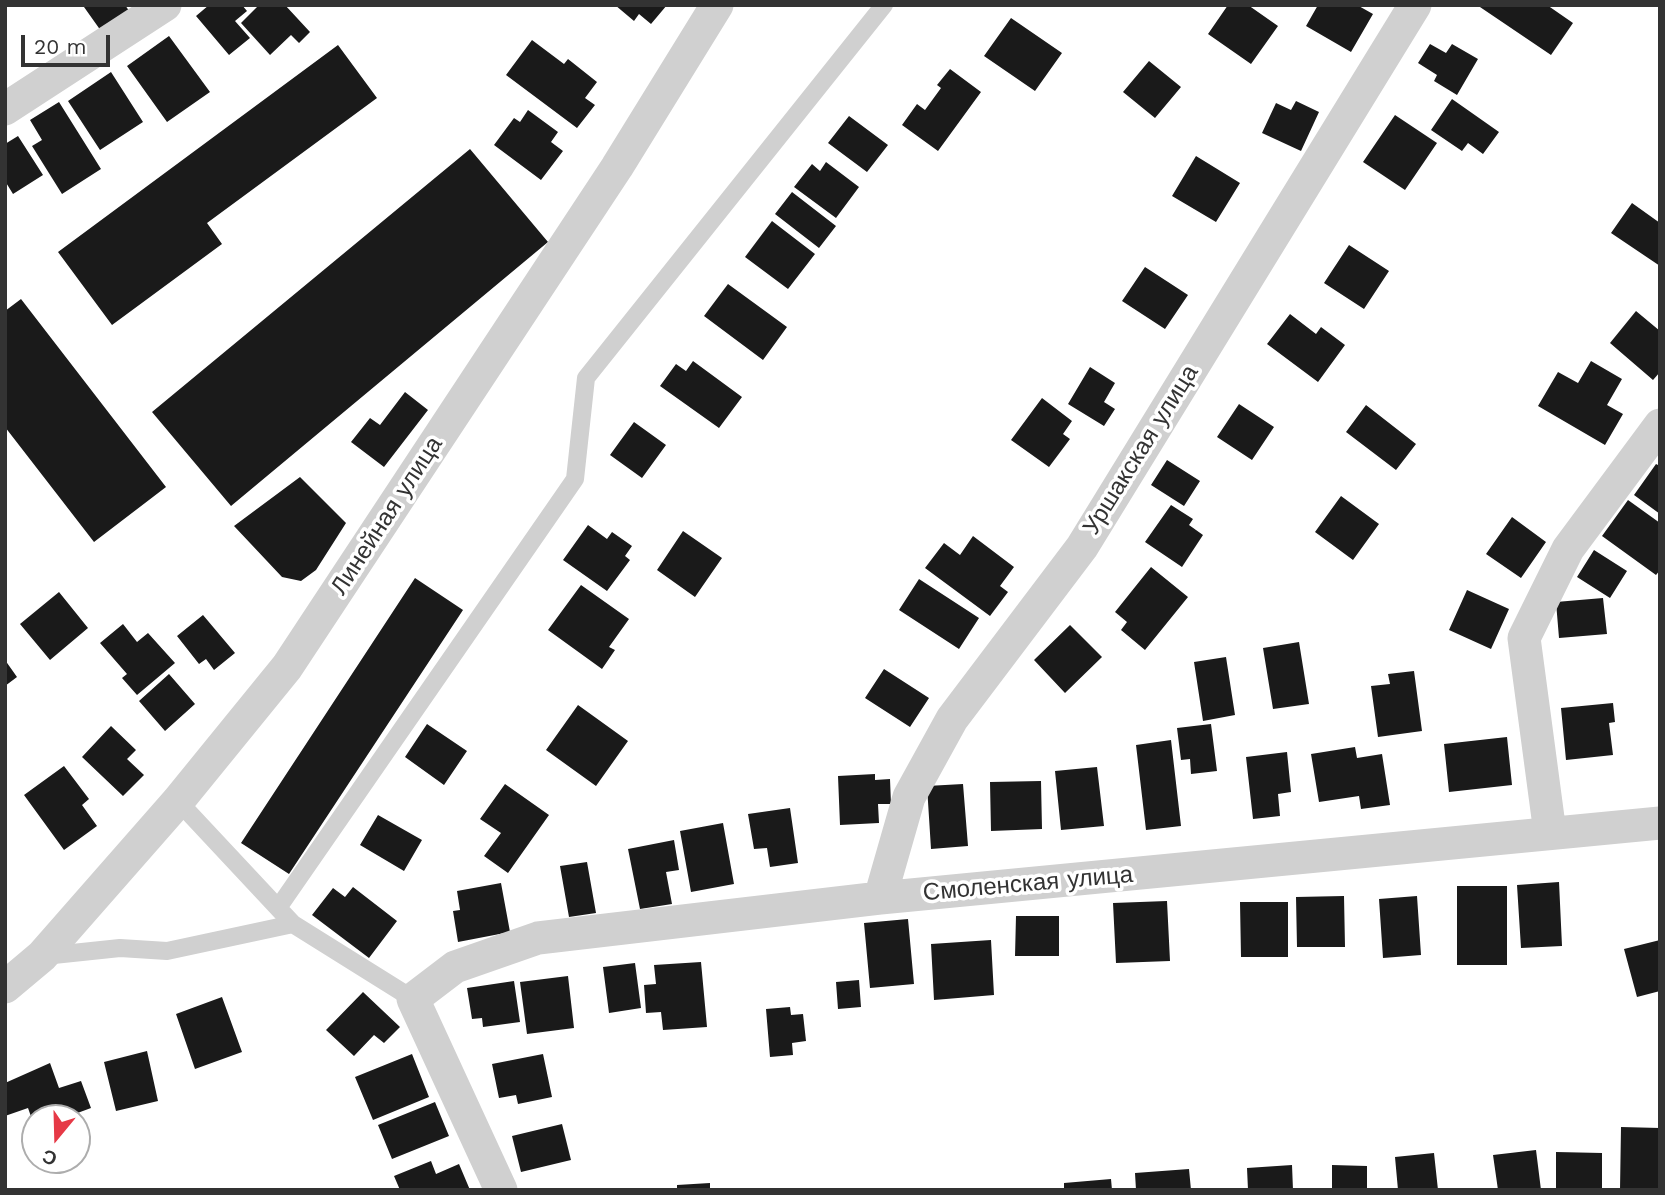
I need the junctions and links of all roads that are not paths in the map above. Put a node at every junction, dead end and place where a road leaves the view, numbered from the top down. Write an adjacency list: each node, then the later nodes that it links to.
1 (166, 5): 5 (street)
2 (717, 5): 7 (street, Линейная улица)
3 (884, 5): 11 (lane)
4 (1415, 5): 10 (street, Уршакская улица)
5 (5, 108)
6 (1660, 425): 9 (street)
7 (178, 801): 11 (lane); 13 (street, Линейная улица)
8 (1660, 823): 9 (street, Смоленская улица)
9 (1550, 833): 10 (street, Смоленская улица)
10 (880, 898): 15 (street, Смоленская улица)
11 (278, 908): 12 (lane)
12 (293, 923): 13 (lane); 15 (lane)
13 (42, 956): 14 (street, Линейная улица)
14 (5, 986)
15 (413, 999): 16 (street)
16 (500, 1190)

